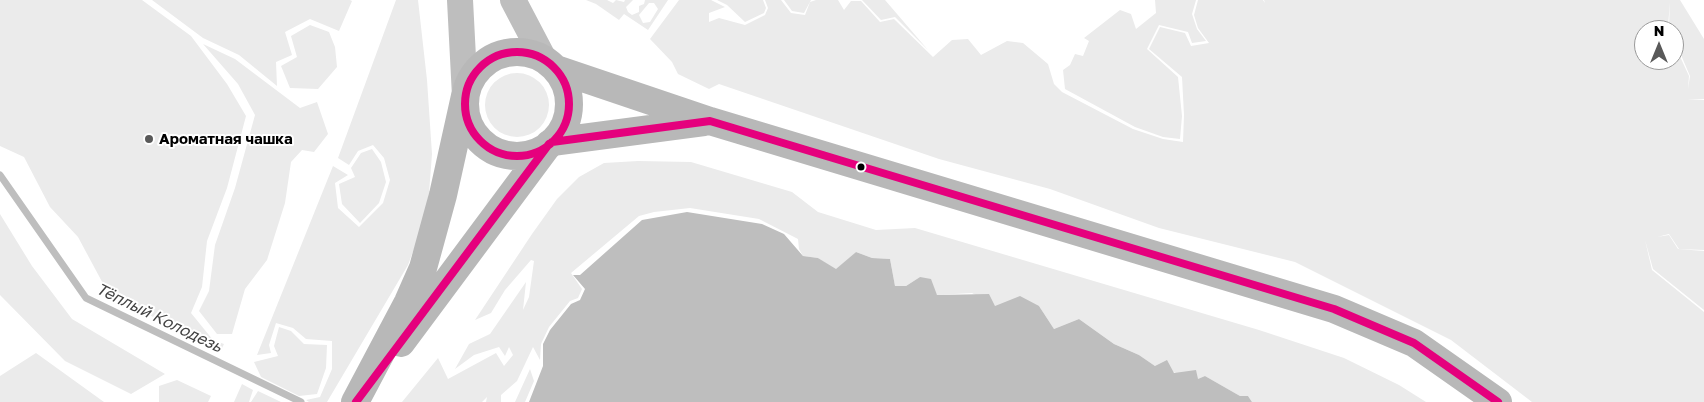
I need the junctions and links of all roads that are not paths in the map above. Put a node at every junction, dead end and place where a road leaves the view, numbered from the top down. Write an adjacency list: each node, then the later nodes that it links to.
1 (460, 0): 4 (street)
2 (512, 0): 3 (street)
3 (550, 64): 4 (main road); 5 (main road); 6 (main road)
4 (465, 96): 6 (main road); 7 (main road)
5 (710, 121): 6 (main road); 8 (main road)
6 (550, 143): 7 (main road)
7 (356, 402)
8 (1498, 402)

